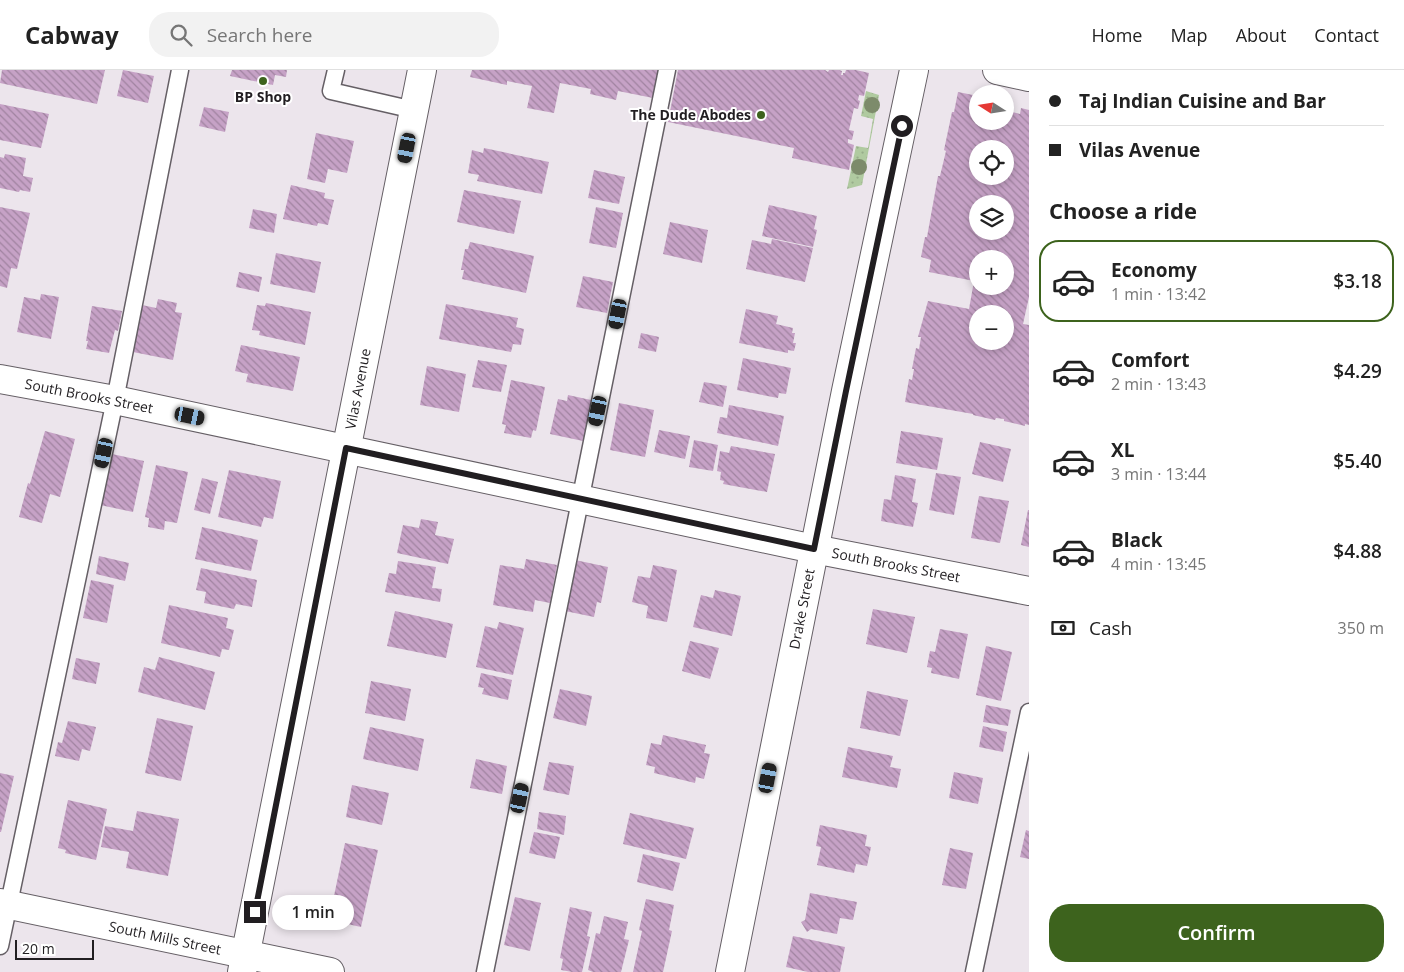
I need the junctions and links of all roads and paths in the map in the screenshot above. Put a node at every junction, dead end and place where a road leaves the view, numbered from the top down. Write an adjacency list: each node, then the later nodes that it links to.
1 (180, 70): 10 (lane)
2 (336, 70): 8 (lane)
3 (422, 70): 8 (street, Vilas Avenue)
4 (667, 70): 12 (lane)
5 (914, 70): 13 (street, Drake Street)
6 (997, 70): 7 (street)
7 (1029, 77)
8 (414, 110): 11 (street, Vilas Avenue)
9 (0, 379): 10 (street, South Brooks Street)
10 (115, 400): 11 (street, South Brooks Street); 16 (lane)
11 (346, 448): 12 (street, South Brooks Street); 18 (street, Vilas Avenue)
12 (581, 499): 13 (street, South Brooks Street); 20 (lane)
13 (814, 549): 14 (street, South Brooks Street); 21 (street, Drake Street)
14 (1029, 591)
15 (1029, 712): 22 (lane)
16 (4, 904): 17 (lane); 18 (street, South Mills Street)
17 (0, 946)
18 (244, 963): 19 (street, South Mills Street)
19 (330, 972)
20 (485, 972)
21 (730, 972)
22 (974, 972)

